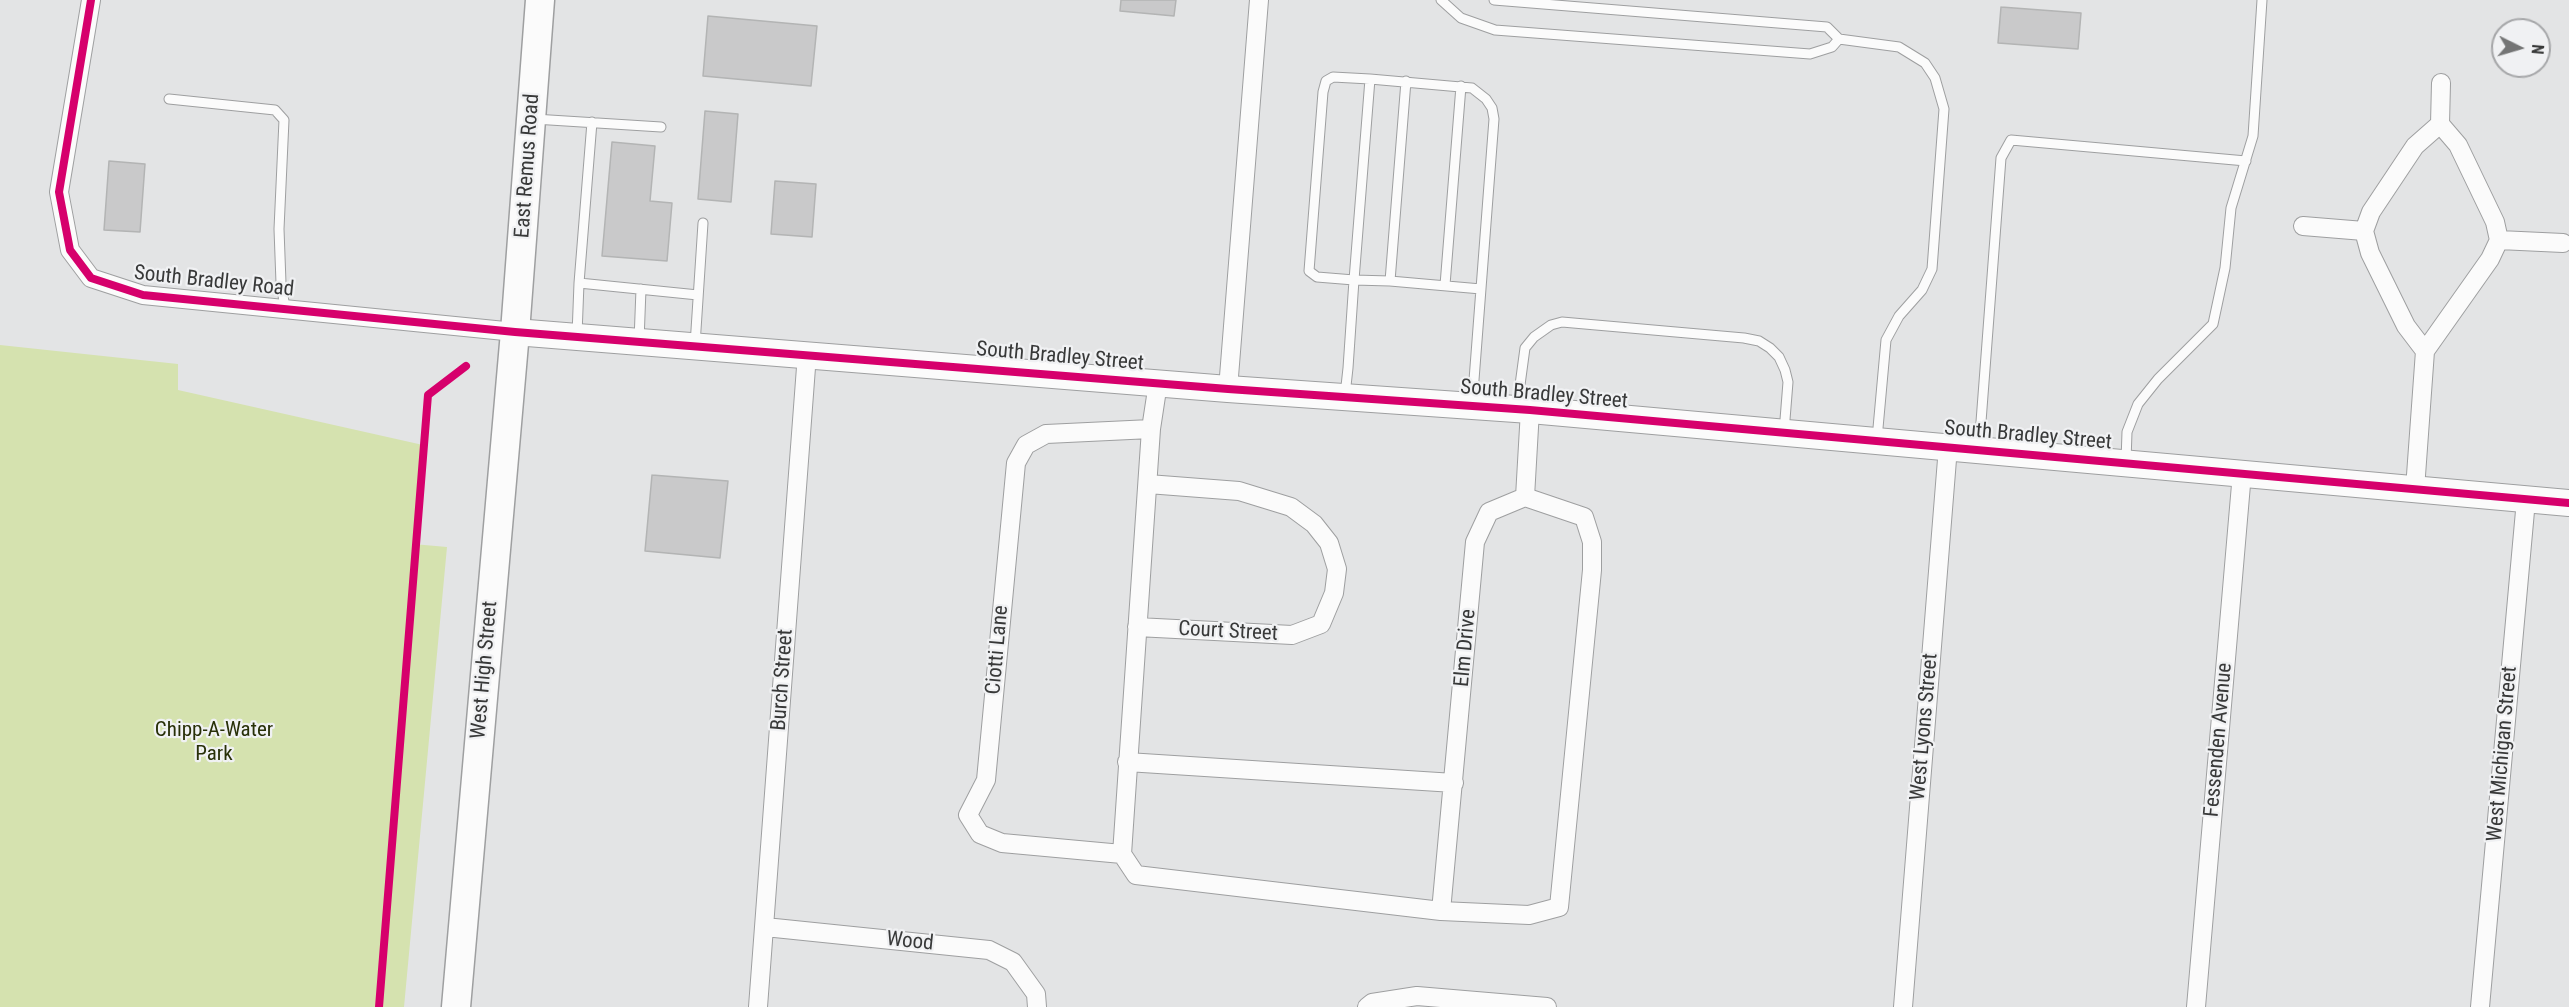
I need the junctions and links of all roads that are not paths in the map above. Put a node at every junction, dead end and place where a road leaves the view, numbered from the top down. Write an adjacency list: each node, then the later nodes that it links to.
1 (91, 0): 30 (street, South Bradley Road)
2 (540, 0): 13 (main road, East Remus Road)
3 (1259, 0): 38 (street)
4 (1441, 0): 7 (lane)
5 (1494, 0): 7 (lane)
6 (2262, 0): 17 (lane)
7 (1839, 39): 44 (lane)
8 (1370, 78): 9 (lane); 23 (lane); 23 (lane)
9 (1406, 81): 11 (lane); 24 (lane)
10 (2442, 82): 15 (street)
11 (1461, 86): 26 (lane); 28 (lane)
12 (169, 99): 30 (lane)
13 (531, 118): 14 (lane); 31 (main road, East Remus Road)
14 (592, 122): 16 (lane); 25 (lane)
15 (2440, 124): 20 (street); 21 (street)
16 (662, 127)
17 (2246, 161): 46 (lane); 47 (lane)
18 (703, 223): 29 (lane)
19 (2303, 226): 20 (street)
20 (2364, 231): 35 (street)
21 (2499, 240): 22 (street); 35 (street)
22 (2563, 243)
23 (1354, 280): 24 (lane); 39 (lane)
24 (1390, 281): 26 (lane)
25 (579, 283): 27 (lane); 32 (lane)
26 (1445, 285): 28 (lane)
27 (641, 289): 29 (lane); 33 (lane)
28 (1481, 289): 40 (lane)
29 (698, 295): 34 (lane)
30 (285, 308): 31 (street, South Bradley Road)
31 (515, 332): 32 (street, South Bradley Street); 61 (main road, West High Street)
32 (577, 337): 33 (street, South Bradley Street)
33 (639, 341): 34 (street, South Bradley Street)
34 (695, 345): 36 (street, South Bradley Street)
35 (2425, 351): 50 (street)
36 (807, 354): 37 (street, South Bradley Street); 59 (street, Burch Street)
37 (1158, 383): 38 (street, South Bradley Street); 42 (street)
38 (1228, 389): 39 (street, South Bradley Street)
39 (1345, 398): 40 (street, South Bradley Street)
40 (1472, 406): 41 (street, South Bradley Street)
41 (1523, 410): 43 (street, South Bradley Street); 43 (lane); 51 (street)
42 (1151, 429): 49 (street); 57 (street, Ciotti Lane)
43 (1783, 434): 44 (street, South Bradley Street)
44 (1877, 441): 45 (street, South Bradley Street)
45 (1948, 447): 46 (street, South Bradley Street); 65 (street, West Lyons Street)
46 (1979, 450): 47 (street, South Bradley Street)
47 (2126, 463): 48 (street, South Bradley Street)
48 (2241, 473): 50 (street, South Bradley Street); 66 (street, Fessenden Avenue)
49 (1148, 484): 54 (street); 54 (street, Court Street)
50 (2415, 489): 52 (street, South Bradley Street)
51 (1525, 497): 56 (street, Elm Drive); 58 (street)
52 (2526, 500): 53 (street, South Bradley Street); 67 (street, West Michigan Street)
53 (2569, 503)
54 (1137, 627): 55 (street)
55 (1128, 762): 56 (street); 57 (street)
56 (1454, 783): 58 (street, Elm Drive)
57 (1122, 854): 58 (street)
58 (1441, 911)
59 (765, 927): 60 (street, Wood); 62 (street, Burch Street)
60 (1037, 1000)
61 (456, 1007)
62 (758, 1007)
63 (1367, 1007): 64 (street)
64 (1547, 1007)
65 (1903, 1007)
66 (2196, 1007)
67 (2480, 1007)

